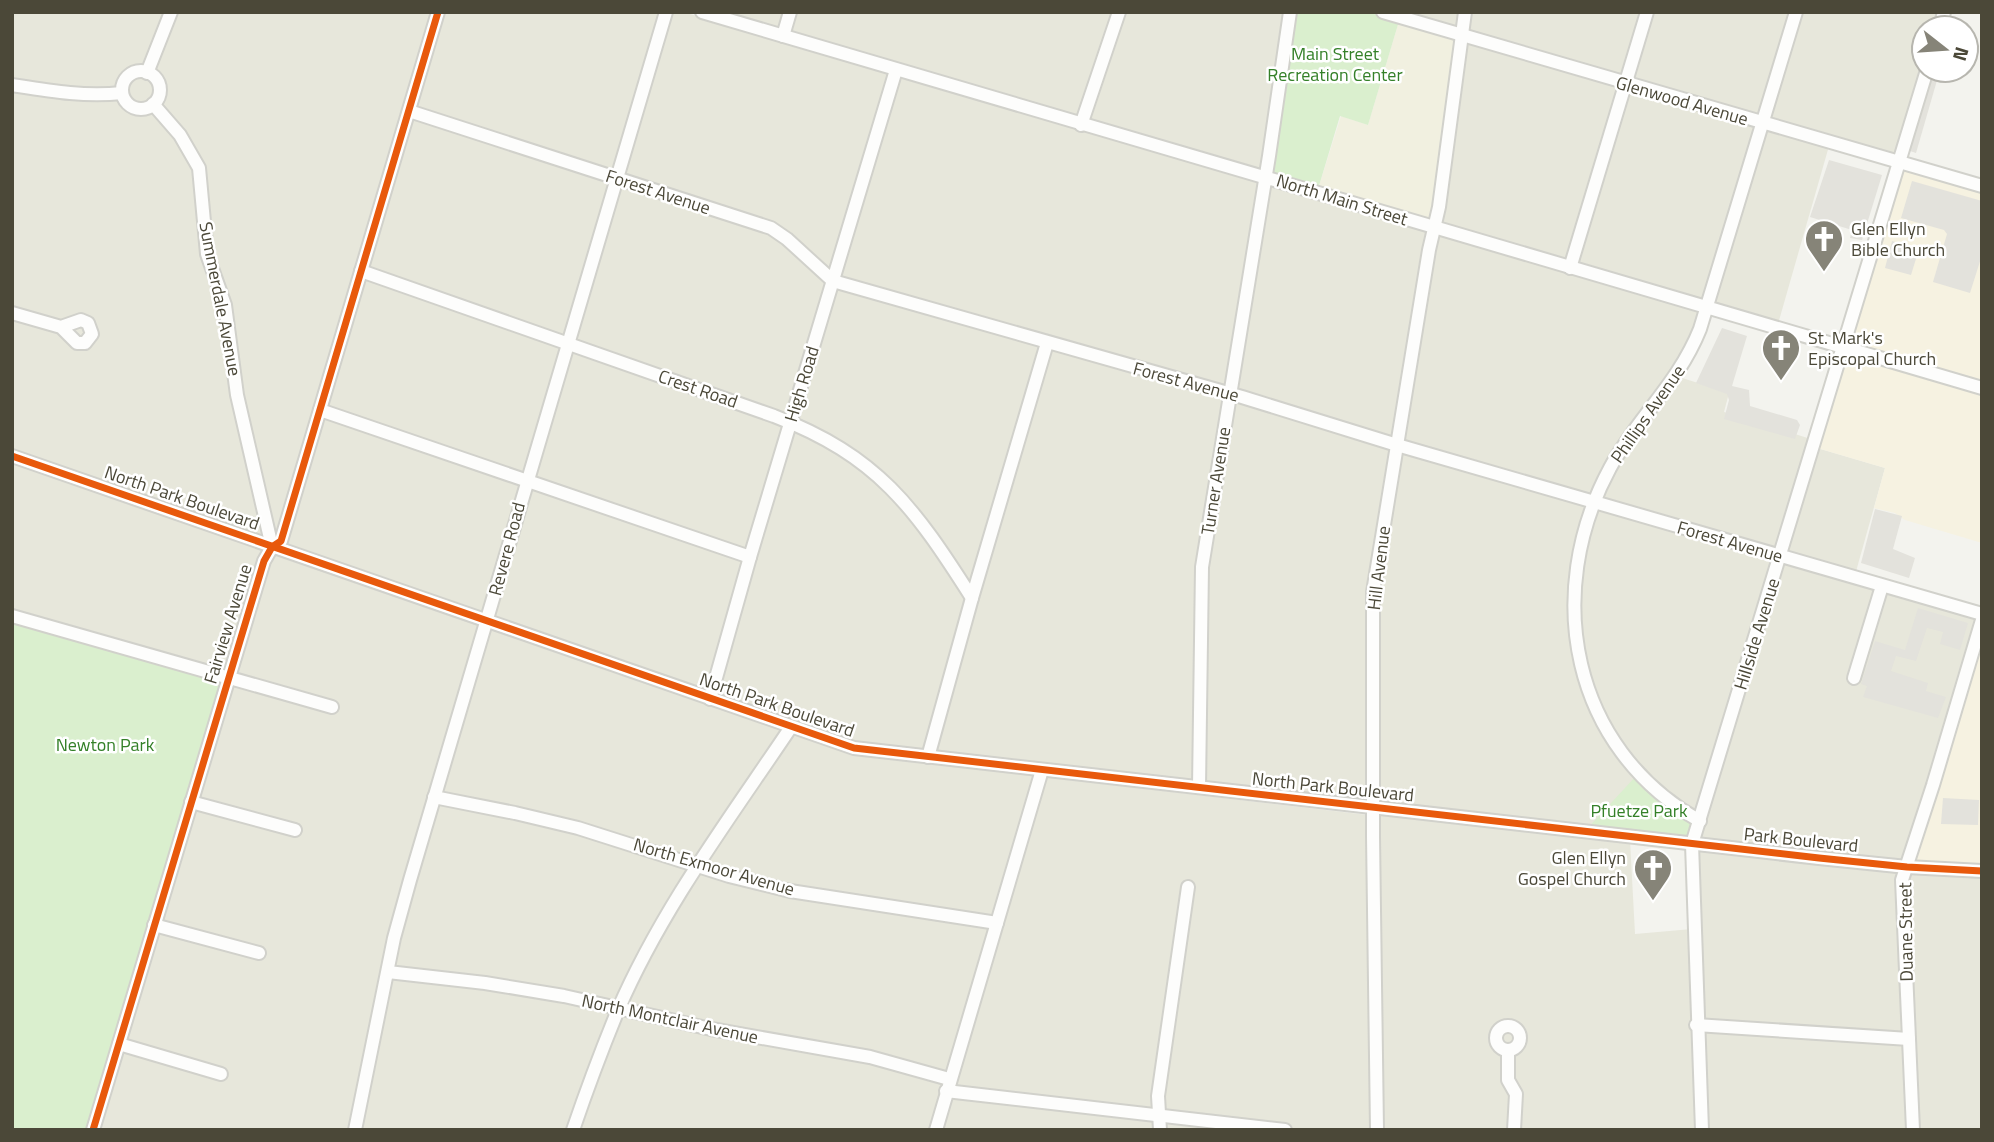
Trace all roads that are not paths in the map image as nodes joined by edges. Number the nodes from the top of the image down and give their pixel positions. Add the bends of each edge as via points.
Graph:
1 (171, 12) edge
2 (438, 12) edge
3 (666, 12) edge
4 (702, 12) edge
5 (790, 12) edge
6 (1119, 12) edge
7 (1290, 12) edge
8 (1382, 12) edge
9 (1465, 12) edge
10 (1647, 12) edge
11 (1796, 12) edge
12 (783, 36) junction
13 (1462, 36) junction
14 (896, 71) junction
15 (147, 73) junction
16 (1625, 84) junction
17 (1923, 84) edge
18 (12, 85) edge
19 (122, 93) junction
20 (153, 104) junction
21 (409, 111) junction
22 (1762, 124) junction
23 (1081, 125) junction
24 (1899, 162) junction
25 (1266, 177) junction
26 (616, 178) junction
27 (1982, 186) edge
28 (1434, 228) junction
29 (1570, 268) junction
30 (361, 271) junction
31 (833, 281) junction
32 (1706, 309) junction
33 (12, 313) edge
34 (61, 327) dead end
35 (567, 343) junction
36 (1047, 343) junction
37 (1844, 346) junction
38 (1982, 388) edge
39 (1231, 394) junction
40 (320, 410) junction
41 (790, 422) junction
42 (1397, 445) junction
43 (12, 456) edge
44 (526, 481) junction
45 (1593, 502) junction
46 (272, 547) junction
47 (1780, 556) junction
48 (750, 557) junction
49 (1882, 586) junction
50 (972, 598) junction
51 (1982, 614) edge
52 (12, 616) edge
53 (1982, 620) edge
54 (487, 622) junction
55 (1854, 678) dead end
56 (228, 679) junction
57 (710, 699) junction
58 (332, 707) dead end
59 (790, 727) junction
60 (928, 757) junction
61 (1042, 770) junction
62 (1199, 787) junction
63 (434, 797) junction
64 (191, 802) junction
65 (1374, 808) junction
66 (1700, 821) junction
67 (295, 830) dead end
68 (1692, 844) junction
69 (698, 865) junction
70 (1907, 867) junction
71 (1982, 871) edge
72 (1188, 887) dead end
73 (997, 923) junction
74 (155, 925) junction
75 (259, 953) dead end
76 (388, 972) junction
77 (619, 1008) junction
78 (1696, 1025) junction
79 (1909, 1039) junction
80 (119, 1044) junction
81 (1508, 1051) dead end
82 (221, 1074) dead end
83 (948, 1085) junction
84 (1159, 1115) junction
85 (93, 1130) edge
86 (355, 1130) edge
87 (573, 1130) edge
88 (936, 1130) edge
89 (1160, 1130) edge
90 (1285, 1130) edge
91 (1377, 1130) edge
92 (1514, 1130) edge
93 (1702, 1130) edge
94 (1913, 1130) edge

1 - 15 street
2 - 21 street, Fairview Avenue
3 - 26 street, Revere Road
4 - 12 street, North Main Street
5 - 12 street
6 - 23 street
7 - 25 street, Turner Avenue
8 - 13 street, Glenwood Avenue
9 - 13 street, Hill Avenue
10 - 16 street
11 - 22 street, Phillips Avenue
12 - 14 street, North Main Street
13 - 16 street, Glenwood Avenue
13 - 28 street, Hill Avenue
14 - 23 street, North Main Street
14 - 31 street, High Road
15 - 19 street via 131,74
15 - 20 street via 159,88
16 - 22 street, Glenwood Avenue
16 - 29 street
17 - 24 street, Hillside Avenue
18 - 19 street via 84,96
19 - 20 street via 136,109
20 - 46 street, Summerdale Avenue via 180,135 199,168 207,254 225,305 237,395
21 - 26 street, Forest Avenue
21 - 30 street, Fairview Avenue
22 - 24 street, Glenwood Avenue
22 - 32 street, Phillips Avenue
23 - 25 street, North Main Street
24 - 27 street, Glenwood Avenue
24 - 37 street, Hillside Avenue
25 - 28 street, North Main Street
25 - 39 street, Turner Avenue
26 - 31 street, Forest Avenue via 771,228
26 - 35 street, Revere Road
28 - 29 street, North Main Street
28 - 42 street, Hill Avenue
29 - 32 street, North Main Street
30 - 35 street, Crest Road
30 - 40 street, Fairview Avenue
31 - 36 street, Forest Avenue
31 - 41 street, High Road
32 - 37 street, North Main Street
32 - 45 street, Phillips Avenue via 1687,358 1621,448
33 - 34 street
35 - 41 street, Crest Road
35 - 44 street, Revere Road
36 - 39 street, Forest Avenue
36 - 50 street
37 - 38 street, North Main Street
37 - 47 street, Hillside Avenue
39 - 42 street, Forest Avenue
39 - 62 street, Turner Avenue via 1202,567
40 - 44 street
40 - 46 street, Fairview Avenue via 281,541
41 - 48 street, High Road
41 - 50 street, Crest Road via 845,450 885,481 921,521
42 - 45 street, Forest Avenue
42 - 65 street, Hill Avenue via 1373,592
43 - 46 street, North Park Boulevard
44 - 48 street
44 - 54 street, Revere Road
45 - 47 street, Forest Avenue
45 - 66 street, Phillips Avenue via 1574,589 1575,635 1586,684 1599,719 1627,760 1675,807
46 - 54 street, North Park Boulevard
46 - 56 street, Fairview Avenue
47 - 49 street, Forest Avenue
47 - 66 street, Hillside Avenue
48 - 57 street, High Road
49 - 51 street, Forest Avenue
49 - 55 street
50 - 60 street
52 - 56 street
53 - 70 street, Duane Street
54 - 57 street, North Park Boulevard
54 - 63 street, Revere Road
56 - 58 street
56 - 64 street, Fairview Avenue
57 - 59 street, North Park Boulevard
59 - 60 street, North Park Boulevard via 854,748
59 - 69 street
60 - 61 street, North Park Boulevard
61 - 62 street, North Park Boulevard
61 - 73 street
62 - 65 street, North Park Boulevard
63 - 69 street, North Exmoor Avenue via 579,828
63 - 76 street, Revere Road
64 - 67 street
64 - 74 street, Fairview Avenue
65 - 68 street, North Park Boulevard
65 - 91 street, Hill Avenue
66 - 68 street, Hillside Avenue
68 - 70 street, Park Boulevard
68 - 78 street, Hillside Avenue
69 - 73 street, North Exmoor Avenue via 790,891
69 - 77 street
70 - 71 street
70 - 79 street, Duane Street via 1902,880
72 - 84 street
73 - 83 street
74 - 75 street
74 - 80 street, Fairview Avenue
76 - 77 street, North Montclair Avenue via 509,987
76 - 86 street, Revere Road
77 - 83 street, North Montclair Avenue via 870,1057
77 - 87 street
78 - 79 street
78 - 93 street, Hillside Avenue
79 - 94 street, Duane Street
80 - 82 street
80 - 85 street, Fairview Avenue
81 - 92 street via 1508,1080 1516,1094
83 - 84 street, North Montclair Avenue
83 - 88 street
84 - 89 street
84 - 90 street, North Montclair Avenue

